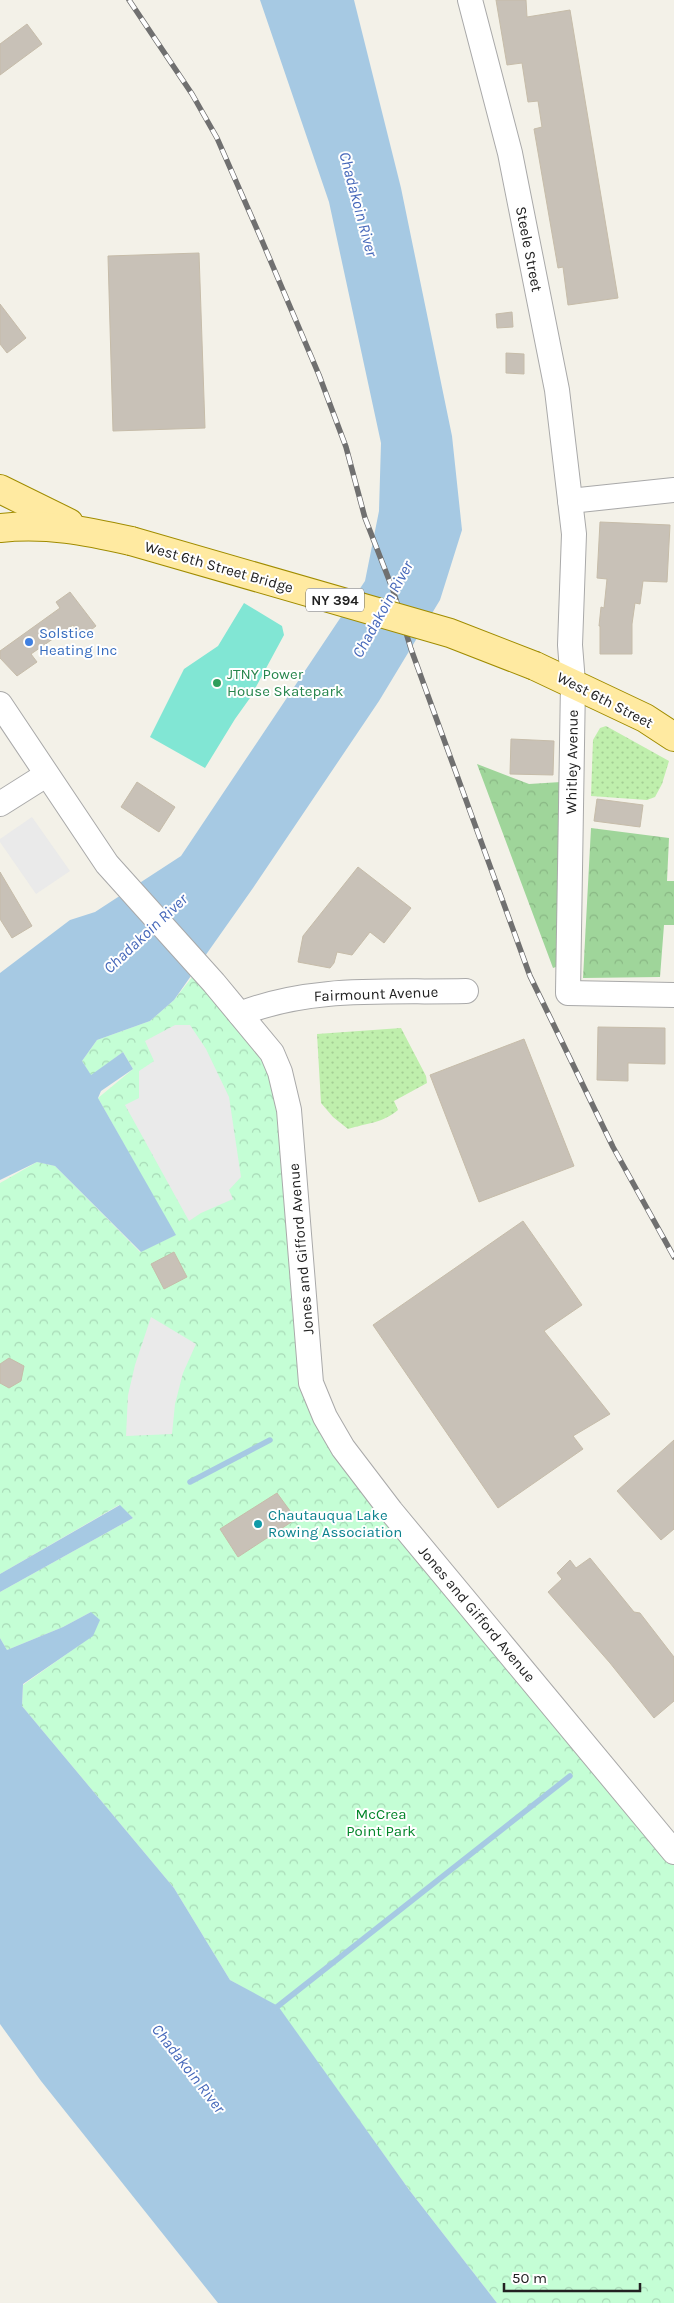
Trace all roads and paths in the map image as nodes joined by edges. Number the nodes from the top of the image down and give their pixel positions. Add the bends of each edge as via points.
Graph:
1 (470, 0) edge
2 (0, 489) edge
3 (674, 490) edge
4 (570, 501) junction
5 (0, 528) edge
6 (81, 529) junction
7 (535, 666) joint
8 (574, 683) junction
9 (0, 704) edge
10 (674, 737) edge
11 (46, 775) junction
12 (0, 804) edge
13 (466, 991) dead end
14 (674, 995) edge
15 (240, 1014) junction
16 (674, 1852) edge

1 - 4 street, Steele Street via 510,153 557,390
2 - 6 main road, NY 394
3 - 4 street
4 - 8 street, Whitley Avenue via 574,534 570,644
5 - 6 main road, NY 394
6 - 7 main road, West 6th Street Bridge / NY 394, bridge via 450,633
7 - 8 main road, West 6th Street / NY 394
8 - 10 main road, West 6th Street / NY 394 via 645,718
8 - 14 street, Whitley Avenue via 568,993
9 - 11 street
11 - 12 street
11 - 15 street via 107,864
13 - 15 street, Fairmount Avenue via 351,992 306,996 265,1004
15 - 16 street, Jones and Gifford Avenue via 272,1054 289,1110 311,1382 325,1417 343,1448 390,1511

